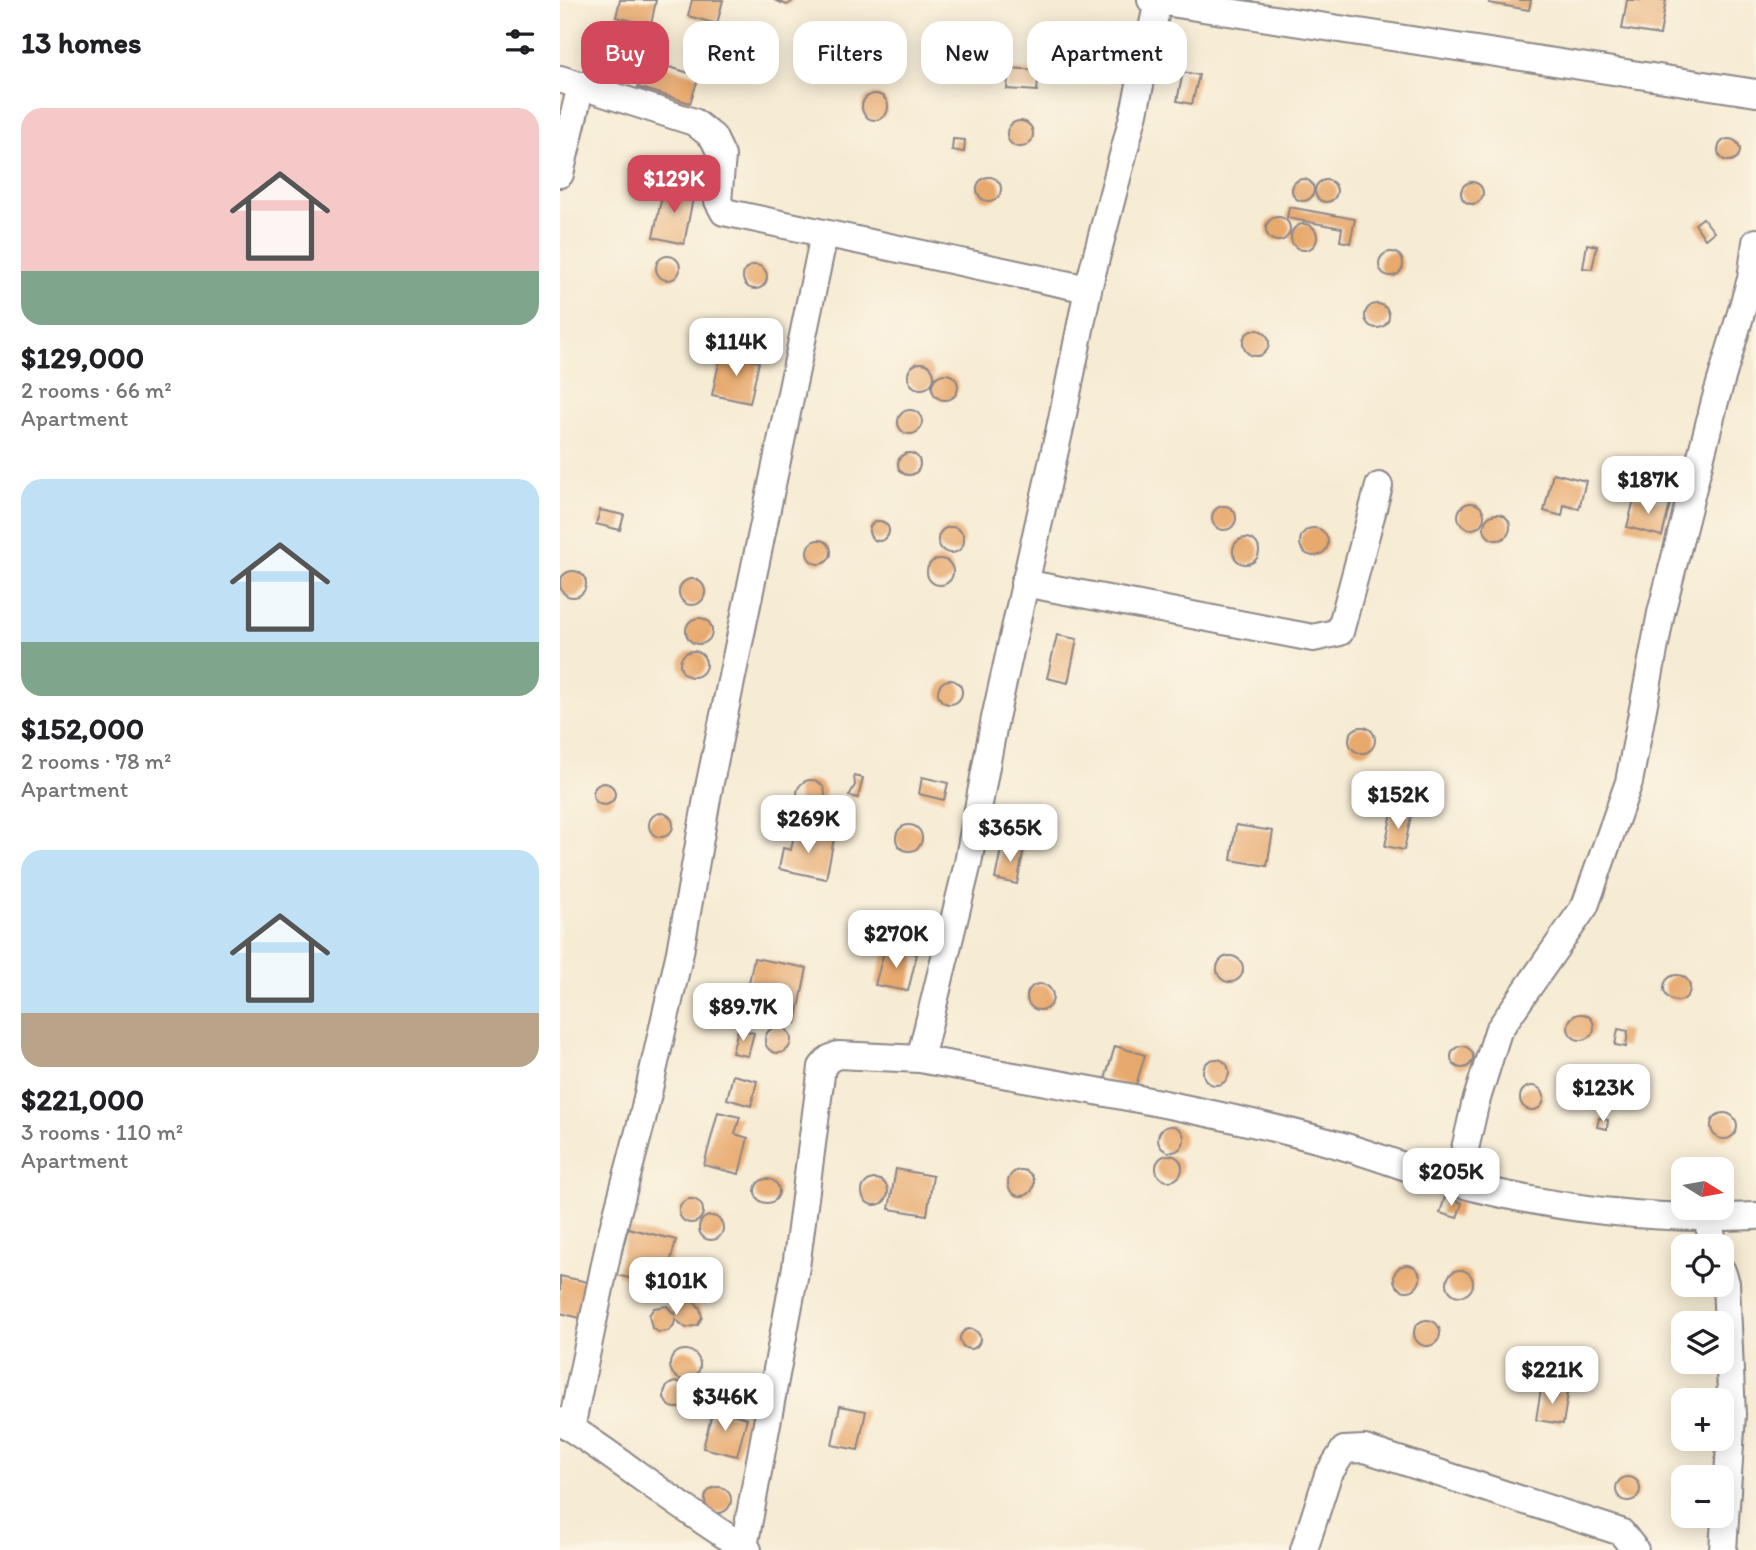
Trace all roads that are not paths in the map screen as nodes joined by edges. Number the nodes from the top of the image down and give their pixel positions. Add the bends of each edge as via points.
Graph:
1 (1150, 0) edge
2 (1158, 1) edge
3 (570, 82) edge
4 (1756, 93) edge
5 (560, 174) edge
6 (824, 235) junction
7 (1756, 243) edge
8 (1088, 289) junction
9 (1379, 486) dead end
10 (1024, 583) junction
11 (920, 1059) junction
12 (1457, 1184) junction
13 (1671, 1215) edge
14 (1756, 1216) edge
15 (1734, 1217) edge
16 (1727, 1297) edge
17 (566, 1424) edge
18 (746, 1549) edge
19 (1304, 1550) edge
20 (1635, 1550) edge
21 (1723, 1550) edge

1 - 2 street
2 - 4 street
2 - 8 street
3 - 5 street
3 - 6 street via 694,122 713,137 722,156 718,201 723,212
6 - 8 street
6 - 17 street via 709,787 680,952
7 - 12 street via 1751,279 1661,613 1629,782 1585,906 1499,1031 1475,1105
8 - 10 street
9 - 10 street via 1340,632 1312,638
10 - 11 street via 968,863
11 - 12 street via 1184,1108 1336,1144
11 - 18 street via 838,1055 822,1067 796,1267
12 - 13 street via 1582,1209
14 - 15 street
16 - 21 street via 1732,1415
17 - 18 street
19 - 20 street via 1328,1475 1344,1450 1365,1449 1621,1532

